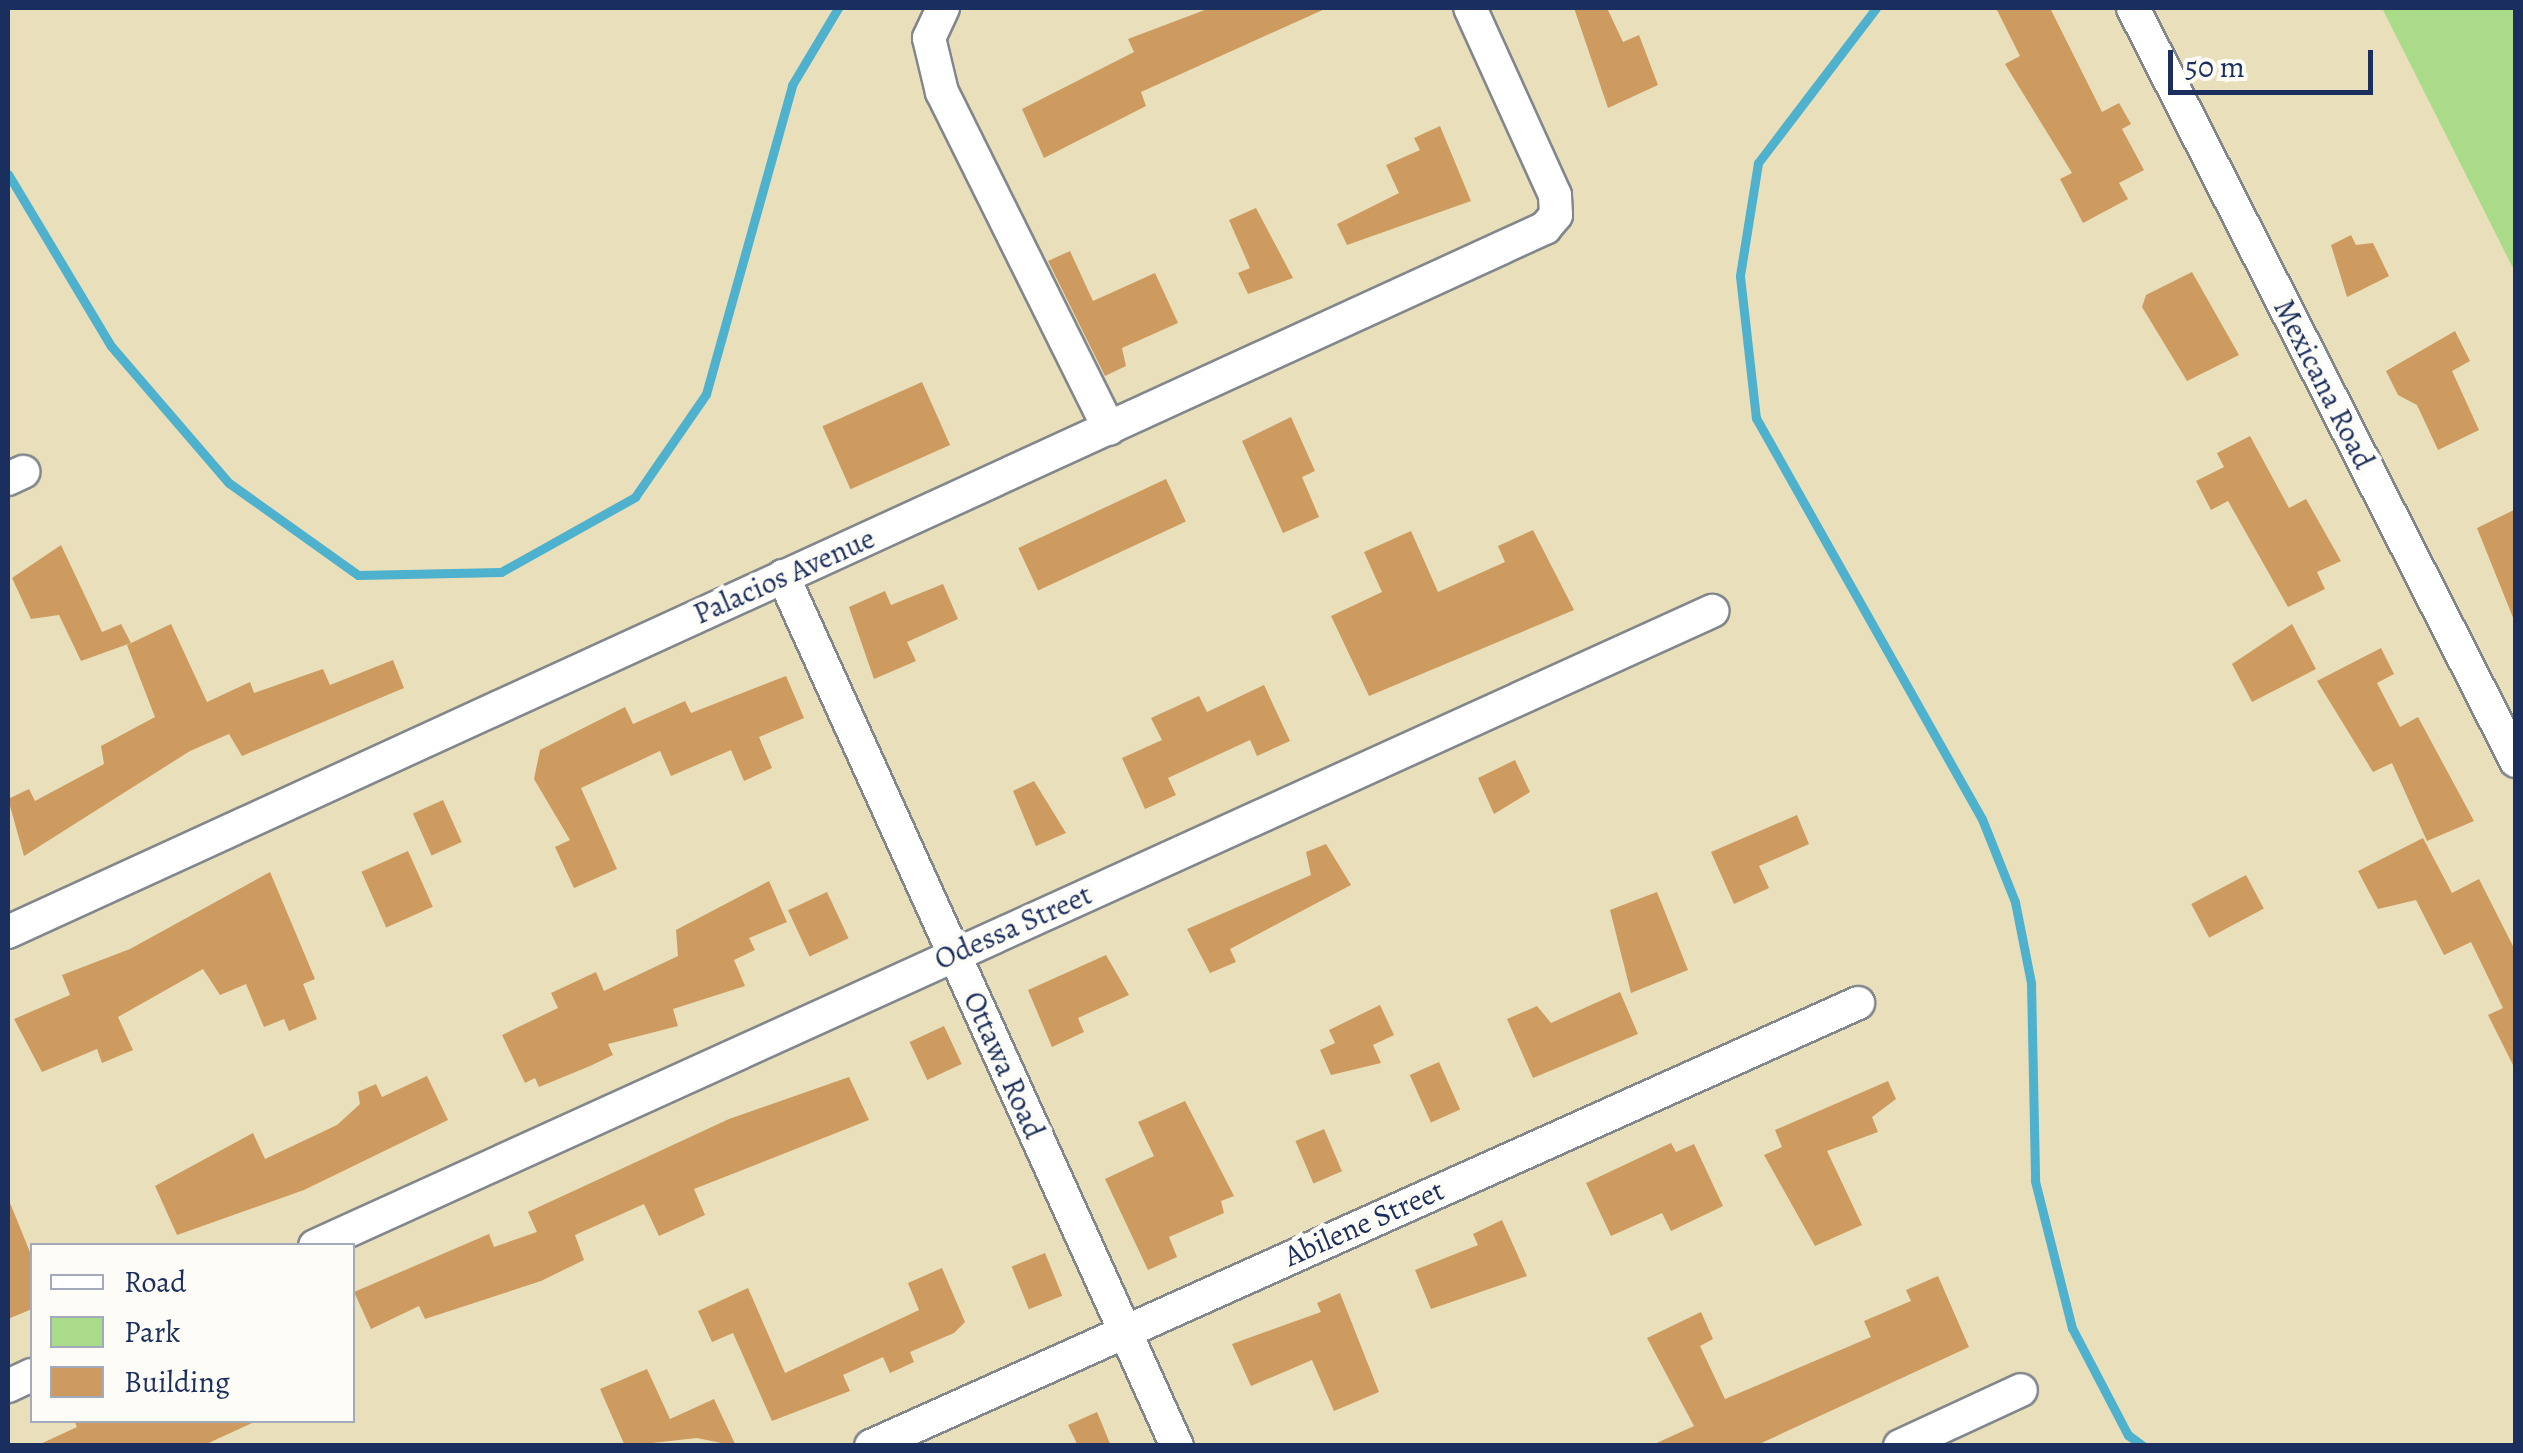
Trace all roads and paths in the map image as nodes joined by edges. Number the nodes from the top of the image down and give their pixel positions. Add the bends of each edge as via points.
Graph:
1 (943, 8) edge
2 (1470, 8) edge
3 (2133, 8) edge
4 (1109, 429) junction
5 (783, 576) junction
6 (1712, 612) dead end
7 (2516, 761) edge
8 (8, 932) edge
9 (954, 953) junction
10 (1858, 1003) dead end
11 (322, 1243) edge
12 (1124, 1330) junction
13 (2021, 1390) dead end
14 (871, 1446) edge
15 (1177, 1446) edge
16 (1900, 1446) edge

1 - 4 street via 929,38 942,92
2 - 4 street, Palacios Avenue via 1556,215 1545,228
3 - 7 street, Mexicana Road
4 - 5 street, Palacios Avenue
5 - 8 street, Palacios Avenue
5 - 9 street, Ottawa Road
6 - 9 street, Odessa Street
9 - 11 street, Odessa Street
9 - 12 street, Ottawa Road
10 - 12 street, Abilene Street
12 - 14 street, Abilene Street
12 - 15 street, Ottawa Road
13 - 16 street

